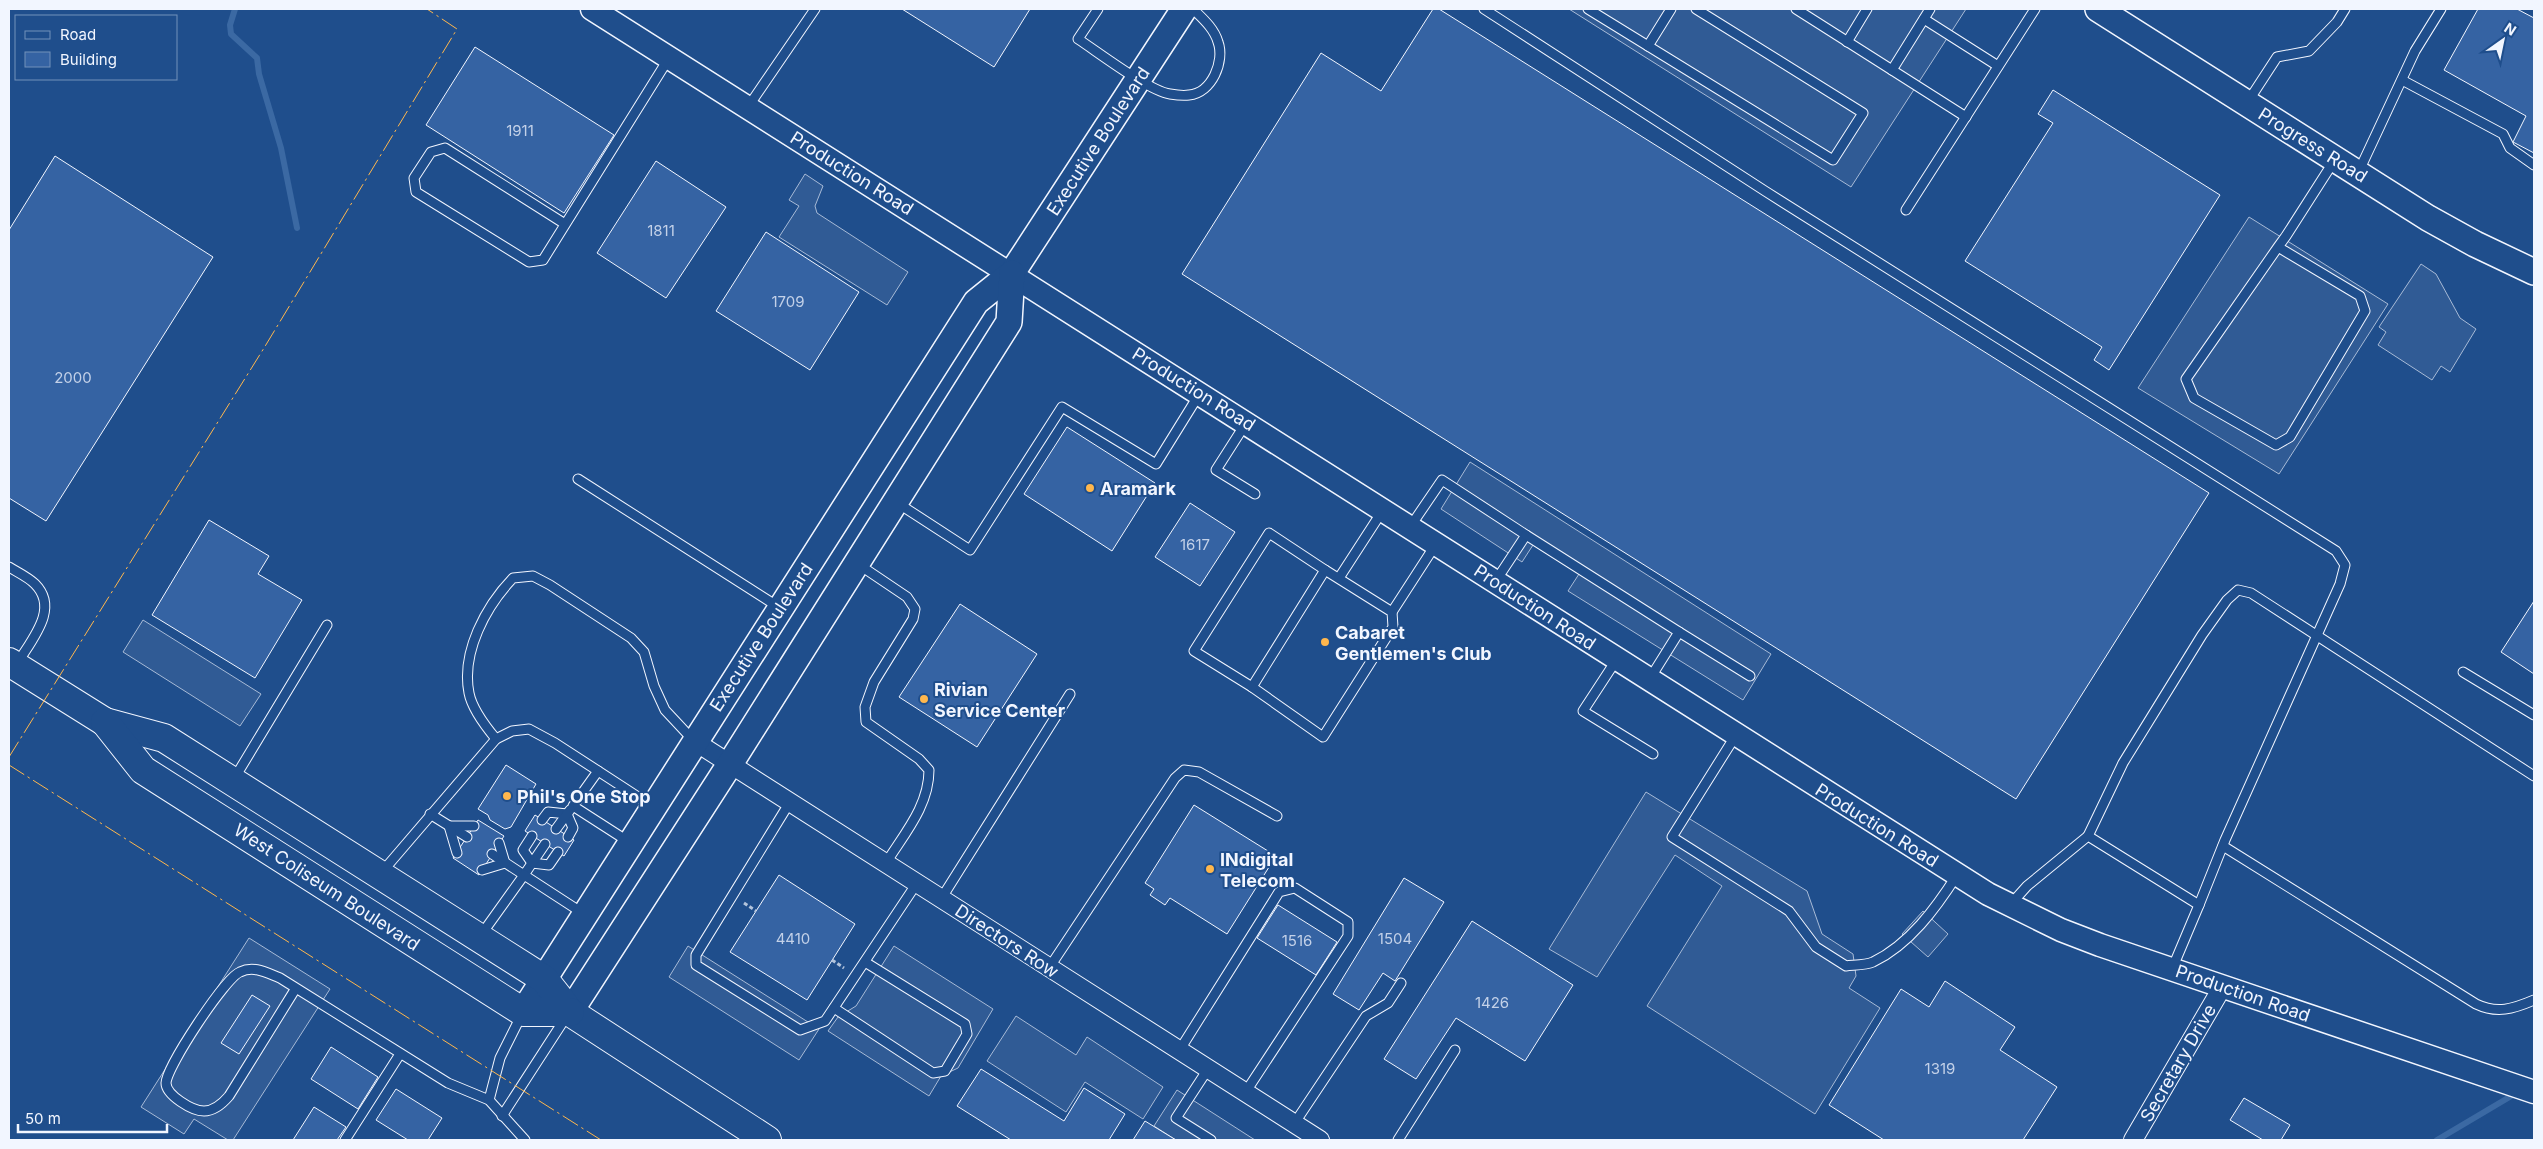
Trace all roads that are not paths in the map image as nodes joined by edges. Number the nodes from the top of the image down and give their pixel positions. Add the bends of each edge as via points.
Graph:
1 (592, 9) edge
2 (815, 9) edge
3 (1098, 9) edge
4 (1184, 9) edge
5 (1192, 9) edge
6 (1484, 9) edge
7 (1588, 9) edge
8 (1607, 9) edge
9 (1671, 9) edge
10 (1696, 9) edge
11 (1798, 9) edge
12 (1867, 9) edge
13 (1930, 9) edge
14 (2035, 9) edge
15 (2098, 9) edge
16 (2345, 9) edge
17 (2440, 9) edge
18 (1602, 17) junction
19 (1924, 19) junction
20 (1847, 42) junction
21 (1648, 46) junction
22 (670, 58) junction
23 (1998, 66) junction
24 (1892, 70) junction
25 (1138, 79) junction
26 (2402, 80) junction
27 (2247, 103) junction
28 (748, 108) junction
29 (1966, 117) junction
30 (2335, 159) junction
31 (2534, 165) edge
32 (2358, 173) junction
33 (1906, 210) dead end
34 (565, 224) junction
35 (2278, 247) junction
36 (2534, 272) edge
37 (1012, 274) junction
38 (1200, 393) junction
39 (1246, 423) junction
40 (578, 479) dead end
41 (1255, 494) dead end
42 (896, 502) junction
43 (1383, 510) junction
44 (1410, 527) junction
45 (1526, 534) junction
46 (1436, 544) junction
47 (856, 564) junction
48 (9, 567) edge
49 (1325, 570) junction
50 (1339, 578) junction
51 (1495, 582) junction
52 (780, 608) junction
53 (1392, 612) junction
54 (327, 626) dead end
55 (1679, 632) junction
56 (2318, 635) junction
57 (1617, 659) junction
58 (12, 664) edge
59 (2463, 672) dead end
60 (1750, 676) dead end
61 (1649, 680) junction
62 (1252, 686) junction
63 (1070, 694) dead end
64 (2534, 715) edge
65 (105, 722) junction
66 (1736, 735) junction
67 (496, 739) junction
68 (694, 742) junction
69 (1653, 754) dead end
70 (730, 764) junction
71 (598, 771) junction
72 (2534, 776) edge
73 (232, 782) junction
74 (790, 802) junction
75 (573, 806) junction
76 (653, 806) junction
77 (430, 814) junction
78 (567, 814) junction
79 (1277, 816) dead end
80 (542, 820) dead end
81 (449, 826) junction
82 (474, 826) dead end
83 (556, 829) dead end
84 (532, 836) dead end
85 (2088, 836) junction
86 (467, 837) dead end
87 (568, 837) dead end
88 (630, 842) junction
89 (499, 844) dead end
90 (545, 844) dead end
91 (2223, 846) junction
92 (558, 852) dead end
93 (457, 853) dead end
94 (492, 854) dead end
95 (505, 863) junction
96 (532, 863) junction
97 (886, 863) junction
98 (482, 870) dead end
99 (524, 875) junction
100 (1957, 875) junction
101 (379, 876) junction
102 (917, 883) junction
103 (941, 899) junction
104 (2010, 904) junction
105 (2199, 904) junction
106 (585, 915) junction
107 (480, 937) junction
108 (865, 962) junction
109 (1049, 968) junction
110 (2172, 969) junction
111 (544, 979) junction
112 (1401, 983) dead end
113 (2223, 986) junction
114 (296, 988) junction
115 (2534, 1000) edge
116 (834, 1008) junction
117 (523, 1012) junction
118 (570, 1012) junction
119 (1455, 1050) dead end
120 (1179, 1051) junction
121 (400, 1054) junction
122 (1208, 1069) junction
123 (1245, 1092) junction
124 (2534, 1092) edge
125 (489, 1100) junction
126 (502, 1116) junction
127 (1294, 1124) junction
128 (345, 1140) edge
129 (525, 1140) edge
130 (767, 1140) edge
131 (1211, 1140) edge
132 (1320, 1140) edge
133 (1398, 1140) edge
134 (2133, 1140) edge

1 - 22 street, Production Road
2 - 28 lane
3 - 25 lane via 1078,39
4 - 25 main road, Executive Boulevard
5 - 25 lane via 1208,24 1218,42 1221,60 1215,76 1202,90 1190,95 1168,94
6 - 56 lane via 1773,196 2336,550 2345,565
7 - 18 lane
8 - 18 lane
9 - 21 lane
10 - 21 lane via 1863,113 1833,160
11 - 20 lane
12 - 20 lane
13 - 19 lane
14 - 23 lane
15 - 27 main road, Progress Road
16 - 27 lane via 2309,51 2276,57
17 - 26 lane
18 - 21 lane
19 - 23 lane
19 - 24 lane
20 - 24 lane
22 - 28 street, Production Road
22 - 34 lane
23 - 29 lane
24 - 29 lane
25 - 37 main road, Executive Boulevard
26 - 31 lane via 2502,134 2510,148
26 - 32 lane
27 - 30 main road, Progress Road
28 - 37 street, Production Road
29 - 33 lane
30 - 32 main road, Progress Road
30 - 35 lane
32 - 36 main road, Progress Road via 2428,218
34 - 34 lane via 543,260 529,262 416,192 414,178 430,152 444,148
35 - 35 lane via 2186,379 2194,398 2276,445 2290,437 2365,311 2360,296
37 - 38 street, Production Road
37 - 42 main road, Executive Boulevard via 1009,322
37 - 52 main road, Executive Boulevard via 976,302
38 - 39 street, Production Road
38 - 42 lane via 1156,464 1062,407 970,550
39 - 41 lane via 1216,470
39 - 43 street, Production Road
40 - 52 lane
42 - 47 main road, Executive Boulevard
43 - 44 street, Production Road
43 - 50 lane
44 - 45 lane via 1442,480
44 - 46 street, Production Road
45 - 51 lane
45 - 55 lane
46 - 51 street, Production Road
46 - 53 lane
47 - 70 main road, Executive Boulevard
47 - 97 lane via 907,597 915,609 913,619 874,682 865,707 866,722 919,759 929,770 924,802
48 - 58 lane via 35,583 45,597 42,621
49 - 50 lane
49 - 62 lane
49 - 62 lane via 1270,533 1194,651
50 - 53 lane
51 - 57 street, Production Road
52 - 68 main road, Executive Boulevard
53 - 62 lane via 1393,627 1323,737
54 - 73 lane
55 - 60 lane
55 - 61 lane
56 - 72 lane
56 - 85 lane via 2251,593 2238,590 2202,635 2123,763
56 - 91 lane
57 - 61 street, Production Road
57 - 69 lane via 1583,711
58 - 65 highway, West Coliseum Boulevard
59 - 64 lane
61 - 66 street, Production Road
63 - 103 lane
65 - 73 highway, West Coliseum Boulevard via 164,738
65 - 117 highway, West Coliseum Boulevard via 143,770
66 - 100 street, Production Road
66 - 100 lane via 1672,837 1790,911 1816,947 1846,966 1871,963 1894,950 1932,911
67 - 68 lane via 469,694 468,662 479,630 499,592 513,578 532,576 631,638 644,652 665,710
67 - 71 lane via 512,731 529,729
67 - 77 lane
68 - 70 street, Directors Row
68 - 76 main road, Executive Boulevard
70 - 74 street, Directors Row
70 - 118 main road, Executive Boulevard
71 - 75 lane
71 - 76 lane
73 - 101 highway, West Coliseum Boulevard
74 - 97 street, Directors Row
74 - 116 lane via 696,955 696,965 800,1030 825,1021
75 - 78 lane
75 - 88 lane
76 - 88 main road, Executive Boulevard
77 - 81 lane
77 - 101 lane
78 - 80 lane via 548,812
78 - 83 lane
78 - 87 lane via 573,828
79 - 109 lane via 1199,772 1184,770 1175,778
81 - 82 lane
81 - 86 lane
81 - 93 lane
84 - 96 lane via 523,850
85 - 104 lane
85 - 105 lane
88 - 106 main road, Executive Boulevard
89 - 95 lane
90 - 96 lane
91 - 105 lane
91 - 115 lane via 2476,1004 2500,1011
92 - 96 lane via 549,865
94 - 95 lane
95 - 98 lane
95 - 99 lane
96 - 99 lane
97 - 102 street, Directors Row
99 - 106 lane
99 - 107 lane
100 - 104 street, Production Road
101 - 107 highway, West Coliseum Boulevard
102 - 103 street, Directors Row
102 - 108 lane
103 - 109 street, Directors Row
104 - 110 street, Production Road via 2061,930
105 - 110 lane
106 - 111 main road, Executive Boulevard
107 - 111 highway, West Coliseum Boulevard
108 - 116 lane
108 - 116 lane via 965,1024 967,1034 944,1070 934,1073
109 - 120 street, Directors Row
110 - 113 street, Production Road
111 - 117 main road, Executive Boulevard
111 - 118 highway, West Coliseum Boulevard
112 - 127 lane via 1388,1003 1366,1016
113 - 124 street, Production Road
113 - 134 street, Secretary Drive
114 - 114 lane via 229,1096 219,1106 203,1111 170,1094 166,1084 171,1068 224,984 240,972 256,968
114 - 121 lane
117 - 118 highway
117 - 125 lane via 500,1058
118 - 126 lane
118 - 130 highway, West Coliseum Boulevard
119 - 133 lane
120 - 122 street, Directors Row
120 - 123 lane via 1279,892 1294,888 1348,922 1348,936
121 - 125 lane via 448,1083
121 - 128 lane
122 - 123 street, Directors Row
122 - 131 lane via 1176,1118
123 - 127 street, Directors Row
125 - 126 lane
126 - 129 lane
127 - 132 street, Directors Row

